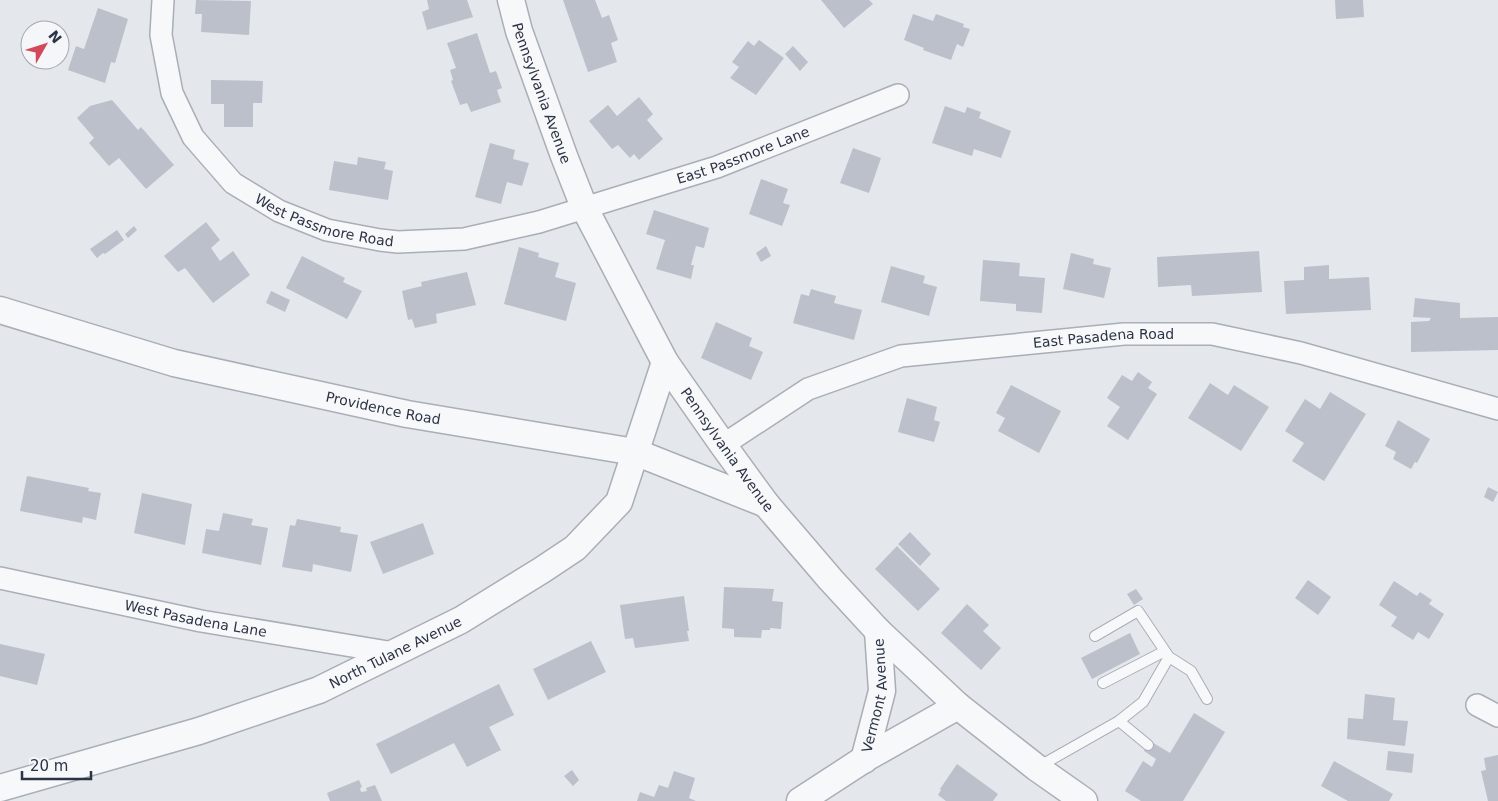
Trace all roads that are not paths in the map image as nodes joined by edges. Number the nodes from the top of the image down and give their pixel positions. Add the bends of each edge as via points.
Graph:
1 (163, 0) edge
2 (511, 0) edge
3 (898, 95) dead end
4 (584, 207) junction
5 (0, 310) edge
6 (666, 362) junction
7 (1498, 409) edge
8 (723, 445) junction
9 (635, 452) junction
10 (766, 504) junction
11 (0, 578) edge
12 (878, 631) junction
13 (1095, 636) dead end
14 (394, 653) junction
15 (1167, 654) junction
16 (1103, 682) dead end
17 (1207, 699) dead end
18 (1478, 705) dead end
19 (958, 706) junction
20 (1498, 716) edge
21 (1119, 721) junction
22 (1148, 745) dead end
23 (864, 760) junction
24 (1037, 768) junction
25 (0, 788) edge
26 (800, 801) edge
27 (1084, 801) edge

1 - 4 street, West Passmore Road via 161,35 172,93 193,137 233,183 279,212 327,230 398,242 464,239 539,222
2 - 4 street, Pennsylvania Avenue
3 - 4 street, East Passmore Lane via 718,167
4 - 6 street, Pennsylvania Avenue
5 - 9 street, Providence Road via 174,363 407,414
6 - 8 street, Pennsylvania Avenue
6 - 9 street, North Tulane Avenue
7 - 8 street, East Pasadena Road via 1301,353 1212,334 1124,334 901,356 808,389
8 - 10 street, Pennsylvania Avenue
9 - 10 street, Providence Road
9 - 14 street, North Tulane Avenue via 619,502 575,548 461,620
10 - 12 street, Pennsylvania Avenue
11 - 14 street, West Pasadena Lane via 201,621
12 - 19 street, Pennsylvania Avenue
12 - 23 street, Vermont Avenue via 882,691
13 - 15 lane via 1138,611
14 - 25 street, North Tulane Avenue via 319,690 198,731
15 - 16 lane
15 - 17 lane via 1191,671
15 - 21 lane via 1143,702
18 - 20 street
19 - 23 street, Vermont Avenue
19 - 24 street, Pennsylvania Avenue
21 - 22 lane
21 - 24 lane
23 - 26 street, Vermont Avenue
24 - 27 street, Pennsylvania Avenue

